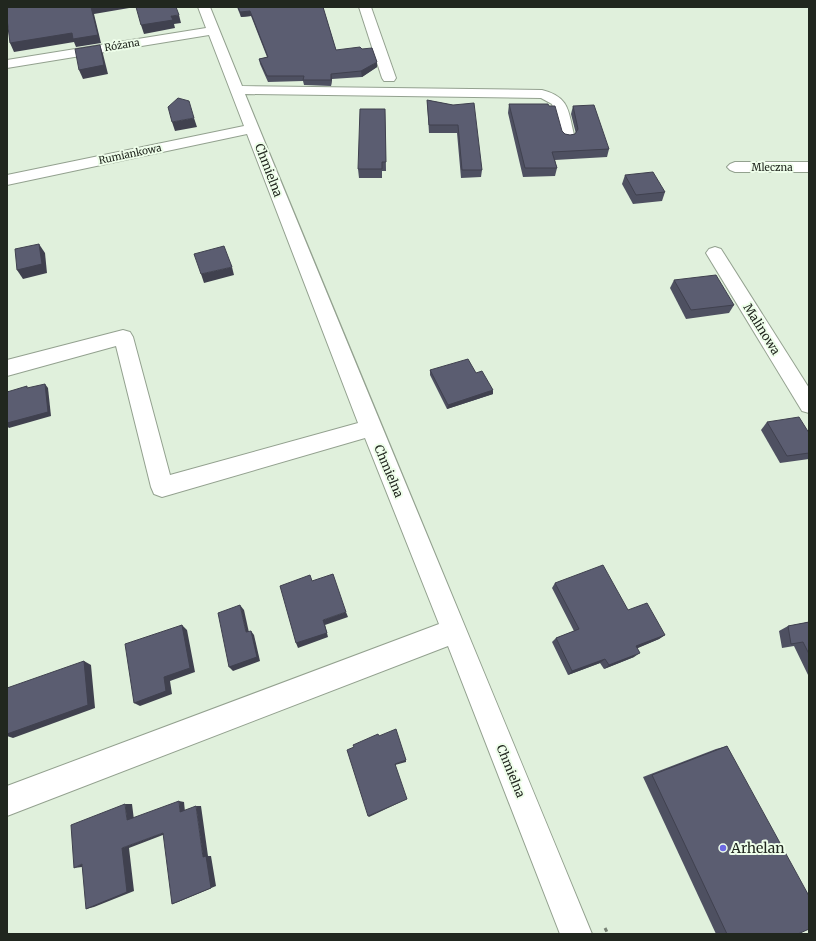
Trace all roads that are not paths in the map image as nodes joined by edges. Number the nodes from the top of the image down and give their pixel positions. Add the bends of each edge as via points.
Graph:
1 (204, 7) edge
2 (365, 7) edge
3 (214, 30) junction
4 (7, 64) edge
5 (389, 78) dead end
6 (237, 90) junction
7 (253, 128) junction
8 (568, 138) edge
9 (735, 167) dead end
10 (809, 167) edge
11 (7, 180) edge
12 (715, 253) dead end
13 (7, 368) edge
14 (809, 405) edge
15 (371, 428) junction
16 (455, 631) junction
17 (7, 801) edge
18 (576, 934) edge

1 - 3 street, Chmielna
2 - 5 street
3 - 4 street, Różana
3 - 6 street, Chmielna
6 - 7 street, Chmielna
6 - 8 street via 542,94 558,102
7 - 11 street, Rumiankowa
7 - 15 street, Chmielna
9 - 10 street, Mleczna
12 - 14 street, Malinowa
13 - 15 street via 123,337 162,487
15 - 16 street, Chmielna
16 - 17 street
16 - 18 street, Chmielna

